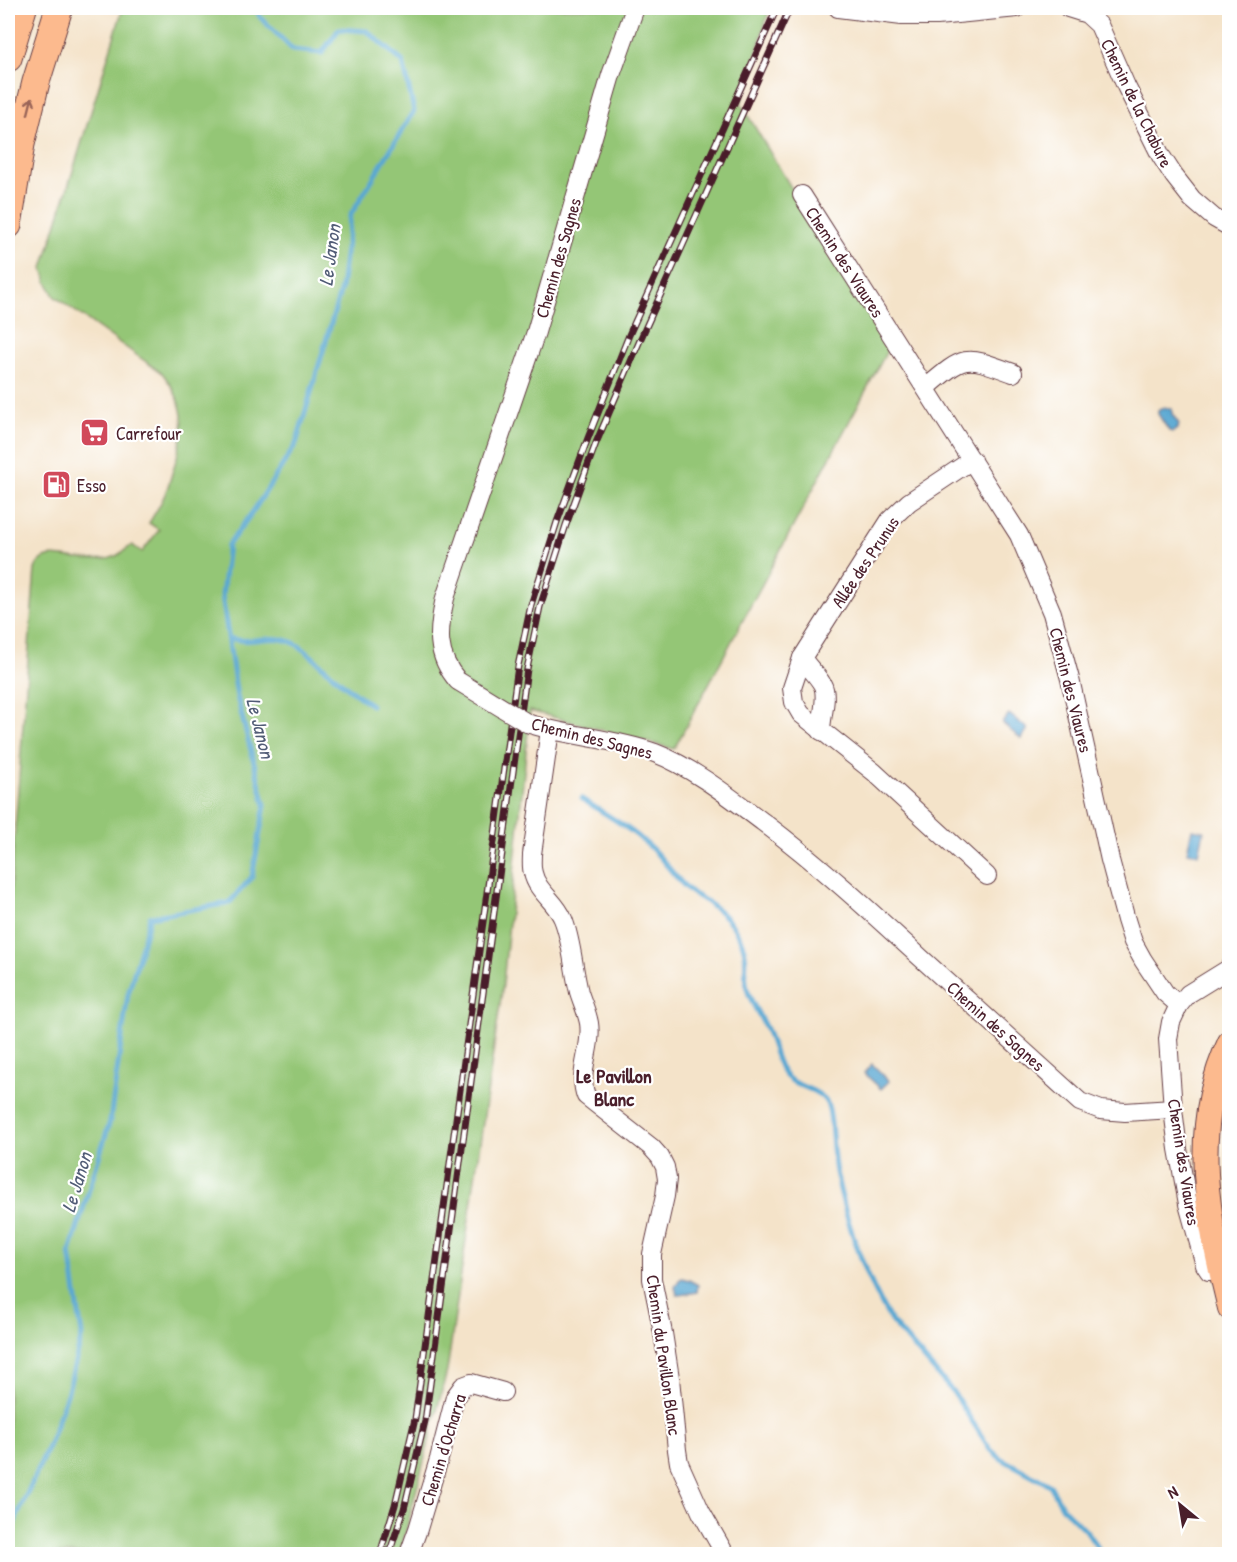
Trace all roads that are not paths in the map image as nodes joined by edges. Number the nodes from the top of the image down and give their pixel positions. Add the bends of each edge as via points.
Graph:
1 (23, 8) edge
2 (59, 8) edge
3 (635, 8) edge
4 (838, 8) edge
5 (1017, 8) edge
6 (1068, 8) edge
7 (8, 58) edge
8 (802, 195) dead end
9 (8, 225) edge
10 (1230, 227) edge
11 (1013, 373) dead end
12 (926, 388) junction
13 (972, 460) junction
14 (802, 658) junction
15 (550, 730) junction
16 (821, 731) junction
17 (987, 876) dead end
18 (1230, 968) edge
19 (1179, 1005) junction
20 (1230, 1042) edge
21 (1173, 1109) junction
22 (1220, 1268) junction
23 (1230, 1308) edge
24 (503, 1392) dead end
25 (409, 1554) edge
26 (725, 1554) edge

1 - 7 highway
9 -> 2 highway via 21,144
3 - 15 street, Chemin des Sagnes, bridge via 611,75 536,332 440,620 441,649 458,681 527,723
4 - 5 street via 937,16
6 - 10 street, Chemin de la Chabure via 1088,14 1099,25 1161,156 1192,199
8 - 12 street, Chemin des Viaures
11 - 12 street via 983,362 964,361
12 - 13 street, Chemin des Viaures
13 - 14 street, Allée des Prunus via 897,512
13 - 19 street, Chemin des Viaures via 1017,531 1052,612 1133,942 1165,993
14 - 16 street via 826,692
14 - 16 street, Allée des Prunus via 792,688 794,702 801,714
15 - 21 street, Chemin des Sagnes via 656,753 713,785 834,879 1080,1102 1101,1110 1125,1112
15 - 26 street, Chemin du Pavillon Blanc via 532,871 566,927 589,1023 583,1080 586,1096 651,1147 665,1167 667,1179 652,1254 652,1279 670,1378 679,1463
16 - 17 street, Allée des Prunus via 874,772
18 - 19 street, Chemin des Viaures via 1188,994
19 - 21 street, Chemin des Viaures via 1168,1039
20 - 22 main road via 1215,1080 1205,1152 1206,1193
21 - 22 street, Chemin des Viaures via 1200,1252 1209,1271
22 - 23 main road
24 - 25 street, Chemin d'Ocharra via 471,1383 463,1386 455,1397

